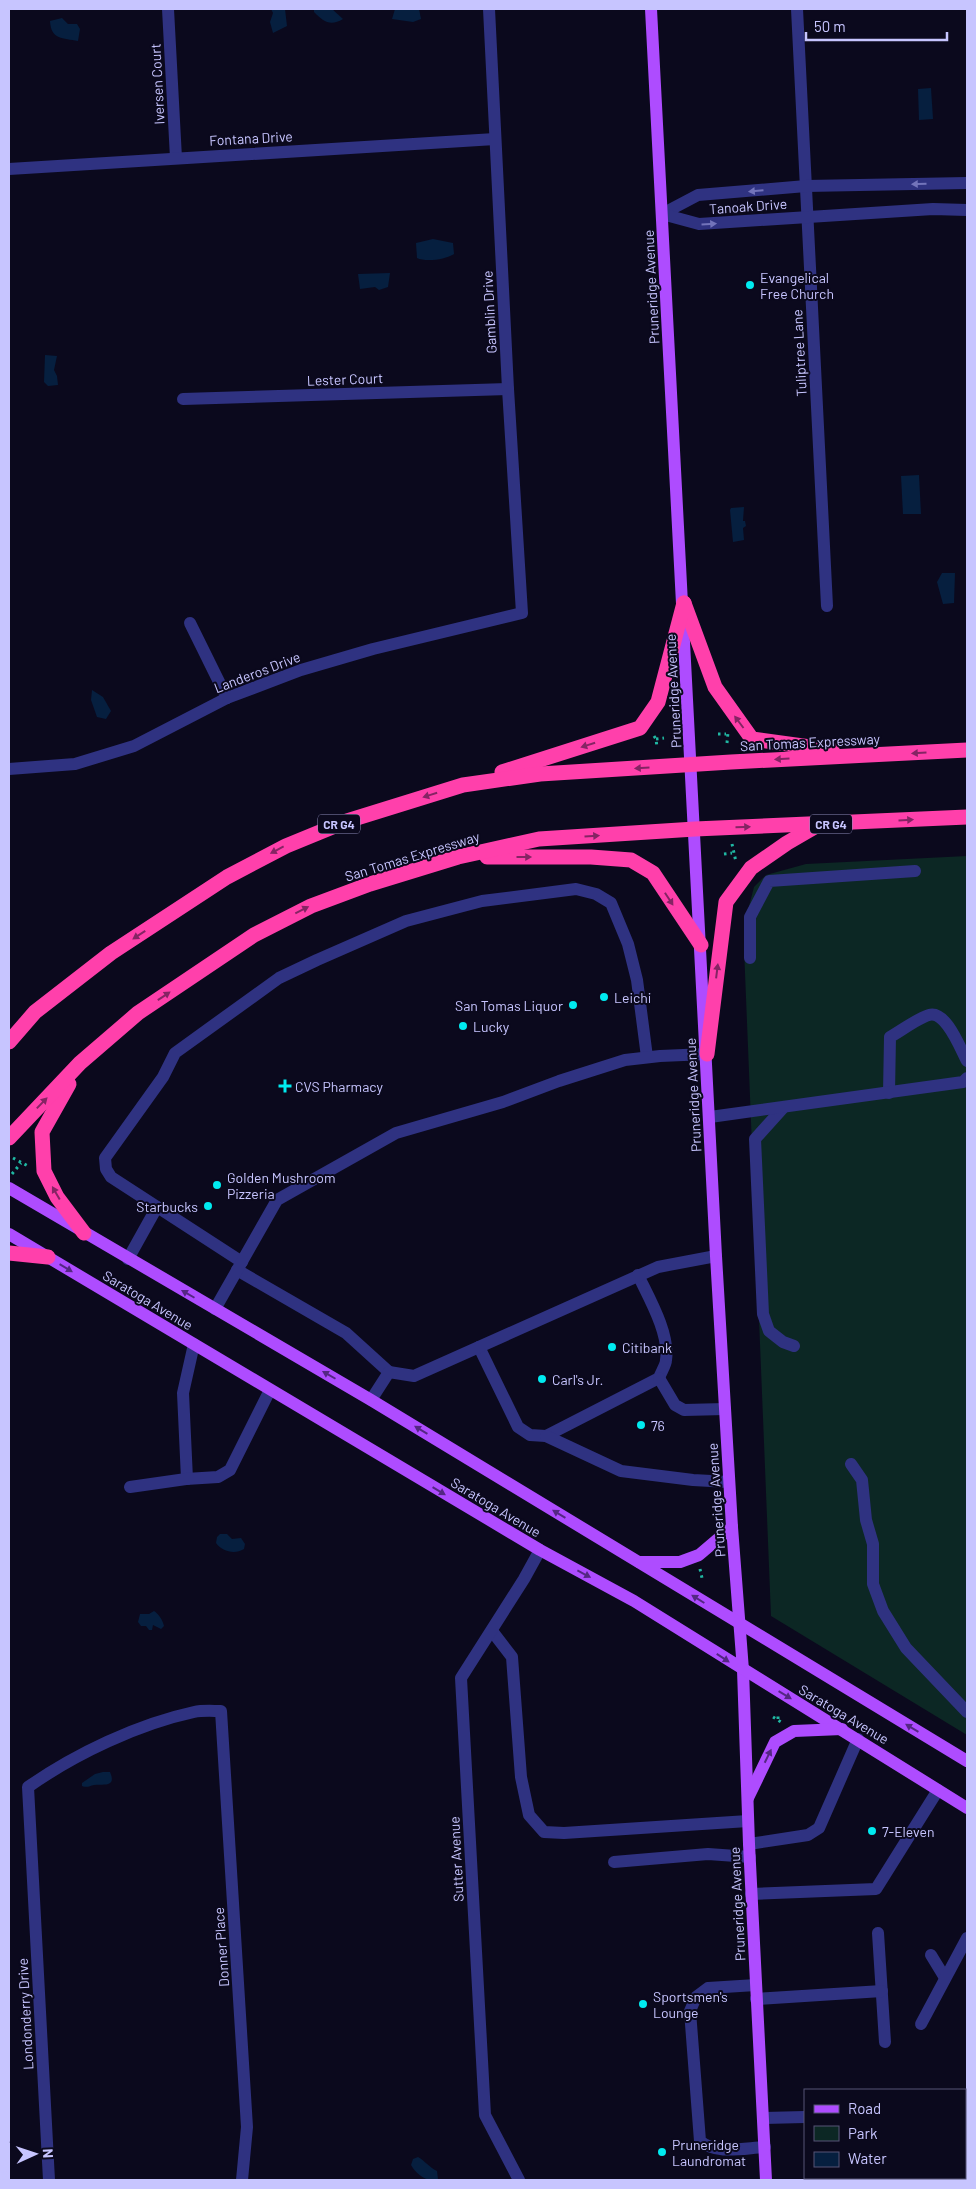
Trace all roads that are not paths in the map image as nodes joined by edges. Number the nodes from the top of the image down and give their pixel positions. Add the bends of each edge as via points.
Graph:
1 (168, 9) edge
2 (489, 9) edge
3 (651, 9) edge
4 (796, 9) edge
5 (495, 139) junction
6 (176, 158) junction
7 (9, 169) edge
8 (967, 182) edge
9 (806, 186) junction
10 (967, 210) edge
11 (662, 214) junction
12 (807, 216) junction
13 (508, 389) junction
14 (183, 399) dead end
15 (684, 603) junction
16 (828, 606) dead end
17 (522, 613) joint
18 (190, 623) dead end
19 (227, 698) junction
20 (967, 750) edge
21 (866, 755) junction
22 (691, 765) junction
23 (9, 769) edge
24 (463, 785) junction
25 (967, 817) edge
26 (820, 824) junction
27 (695, 828) junction
28 (458, 857) junction
29 (915, 871) dead end
30 (701, 945) junction
31 (750, 958) dead end
32 (34, 1012) junction
33 (9, 1031) edge
34 (9, 1042) edge
35 (707, 1054) junction
36 (647, 1057) junction
37 (967, 1061) edge
38 (80, 1063) junction
39 (967, 1078) edge
40 (889, 1092) junction
41 (783, 1108) junction
42 (710, 1117) junction
43 (9, 1138) edge
44 (9, 1188) edge
45 (157, 1207) junction
46 (84, 1233) junction
47 (9, 1234) edge
48 (9, 1253) edge
49 (716, 1256) junction
50 (48, 1257) junction
51 (128, 1259) junction
52 (240, 1266) junction
53 (638, 1275) junction
54 (215, 1309) junction
55 (194, 1344) junction
56 (794, 1346) dead end
57 (479, 1347) junction
58 (389, 1372) junction
59 (659, 1378) junction
60 (270, 1390) junction
61 (371, 1400) junction
62 (725, 1409) junction
63 (546, 1436) junction
64 (851, 1464) dead end
65 (187, 1479) junction
66 (729, 1482) junction
67 (130, 1486) dead end
68 (732, 1527) junction
69 (540, 1550) junction
70 (638, 1562) junction
71 (740, 1624) junction
72 (492, 1631) junction
73 (743, 1670) junction
74 (221, 1711) joint
75 (967, 1712) edge
76 (842, 1729) junction
77 (858, 1739) junction
78 (967, 1761) edge
79 (938, 1790) junction
80 (747, 1800) junction
81 (967, 1808) edge
82 (748, 1821) junction
83 (749, 1851) junction
84 (614, 1862) dead end
85 (751, 1894) junction
86 (878, 1933) dead end
87 (967, 1938) edge
88 (932, 1955) dead end
89 (945, 1978) junction
90 (756, 1985) junction
91 (882, 1991) junction
92 (756, 1999) junction
93 (921, 2024) dead end
94 (885, 2042) dead end
95 (804, 2117) edge
96 (764, 2118) junction
97 (764, 2147) junction
98 (49, 2180) edge
99 (242, 2180) edge
100 (519, 2180) edge
101 (766, 2180) edge

1 - 6 street, Iversen Court
2 - 5 street, Gamblin Drive
3 - 11 main road, Pruneridge Avenue
4 - 9 street, Tuliptree Lane
5 - 6 street, Fontana Drive
5 - 13 street, Gamblin Drive
6 - 7 street, Fontana Drive
8 -> 9 street, Tanoak Drive
9 -> 11 street, Tanoak Drive via 698,195
9 - 12 street, Tuliptree Lane
10 - 12 street, Tanoak Drive
11 -> 12 street, Tanoak Drive via 699,224
11 - 15 main road, Pruneridge Avenue
12 - 16 street, Tuliptree Lane
13 - 14 street, Lester Court
13 - 17 street, Gamblin Drive
21 -> 15 highway via 752,738 715,687
15 - 22 main road, Pruneridge Avenue
15 -> 24 highway via 658,702 640,728
17 - 19 street, Landeros Drive via 373,649 301,670
18 - 19 street
19 - 23 street, Landeros Drive via 134,746 75,764
20 -> 21 highway, San Tomas Expressway / CR G4
21 -> 22 highway, San Tomas Expressway / CR G4
22 -> 24 highway, San Tomas Expressway / CR G4 via 540,774
22 - 27 main road, Pruneridge Avenue
24 -> 32 highway, San Tomas Expressway / CR G4 via 347,821 286,846 227,877 112,953
26 -> 25 highway, San Tomas Expressway / CR G4
27 -> 26 highway, San Tomas Expressway / CR G4
35 -> 26 highway via 726,902 751,868
28 -> 27 highway, San Tomas Expressway / CR G4 via 539,839
27 - 30 main road, Pruneridge Avenue
28 -> 30 highway via 630,860 652,873
38 -> 28 highway, San Tomas Expressway / CR G4 via 138,1013 254,935 312,906
29 - 31 street via 769,881 750,917
30 - 35 main road, Pruneridge Avenue
32 - 33 highway
32 - 34 highway, San Tomas Expressway / CR G4
35 - 36 street
35 - 42 main road, Pruneridge Avenue
36 - 45 street via 637,980 628,944 611,903 596,894 576,889 491,899 406,921 279,978 175,1053 163,1078 105,1158 111,1177
36 - 52 street via 625,1060 559,1080 504,1102 396,1133 277,1200
37 - 40 street via 947,1023 939,1016 929,1015 890,1037
43 -> 38 highway, San Tomas Expressway / CR G4
46 -> 38 highway via 57,1196 44,1171 42,1132
39 - 40 street via 963,1082
40 - 41 street
41 - 42 street
41 - 56 street via 755,1139 759,1250 763,1314 770,1331
42 - 49 main road, Pruneridge Avenue
44 - 46 main road, Saratoga Avenue
45 - 51 street
45 - 52 street
46 - 51 main road, Saratoga Avenue
47 - 50 main road, Saratoga Avenue
48 - 50 highway
49 - 53 street via 658,1267
49 - 62 main road, Pruneridge Avenue
50 -> 55 main road, Saratoga Avenue
54 -> 51 main road, Saratoga Avenue
52 - 54 street
52 - 58 street via 346,1333
53 - 57 street
53 - 59 street via 664,1336 666,1360
61 -> 54 main road, Saratoga Avenue
55 - 60 main road, Saratoga Avenue
55 - 65 street via 183,1394
57 - 58 street via 414,1376
57 - 63 street via 518,1427 530,1435
58 - 61 street
59 - 62 street via 675,1404 684,1410
59 - 63 street
60 - 65 street via 230,1470 218,1477
60 -> 69 main road, Saratoga Avenue
70 -> 61 main road, Saratoga Avenue
62 - 66 main road, Pruneridge Avenue
63 - 66 street via 621,1471
64 - 75 street via 862,1480 866,1520 874,1544 873,1584 883,1612 906,1648
65 - 67 street
66 - 68 main road, Pruneridge Avenue
68 - 70 main road via 699,1555 680,1562
68 - 71 main road, Pruneridge Avenue
69 - 72 street, Sutter Avenue
69 -> 73 main road, Saratoga Avenue via 634,1601
71 -> 70 main road, Saratoga Avenue
71 - 73 main road, Pruneridge Avenue
78 -> 71 main road, Saratoga Avenue
72 - 82 street via 512,1657 521,1777 529,1815 544,1832 564,1834
72 - 100 street, Sutter Avenue via 461,1678 485,2115
73 -> 76 main road, Saratoga Avenue
73 - 80 main road, Pruneridge Avenue
74 - 98 street, Londonderry Drive via 196,1712 124,1734 47,1773 28,1787
74 - 99 street, Donner Place via 247,2127
76 - 77 main road, Saratoga Avenue
80 -> 76 main road via 775,1742 794,1731
77 - 79 main road, Saratoga Avenue
77 - 83 street via 819,1828 808,1835
79 - 81 main road, Saratoga Avenue
79 - 85 street via 876,1888
80 - 82 main road, Pruneridge Avenue
82 - 83 main road, Pruneridge Avenue
83 - 84 street
83 - 85 main road, Pruneridge Avenue
85 - 90 main road, Pruneridge Avenue
86 - 91 street
87 - 89 street
88 - 89 street
89 - 93 street
90 - 92 main road, Pruneridge Avenue
90 - 97 street via 708,1988 696,1997 690,2011 700,2141 708,2147 728,2149
91 - 92 street
91 - 94 street
92 - 96 main road, Pruneridge Avenue
95 - 96 street
96 - 97 main road, Pruneridge Avenue
97 - 101 main road, Pruneridge Avenue

